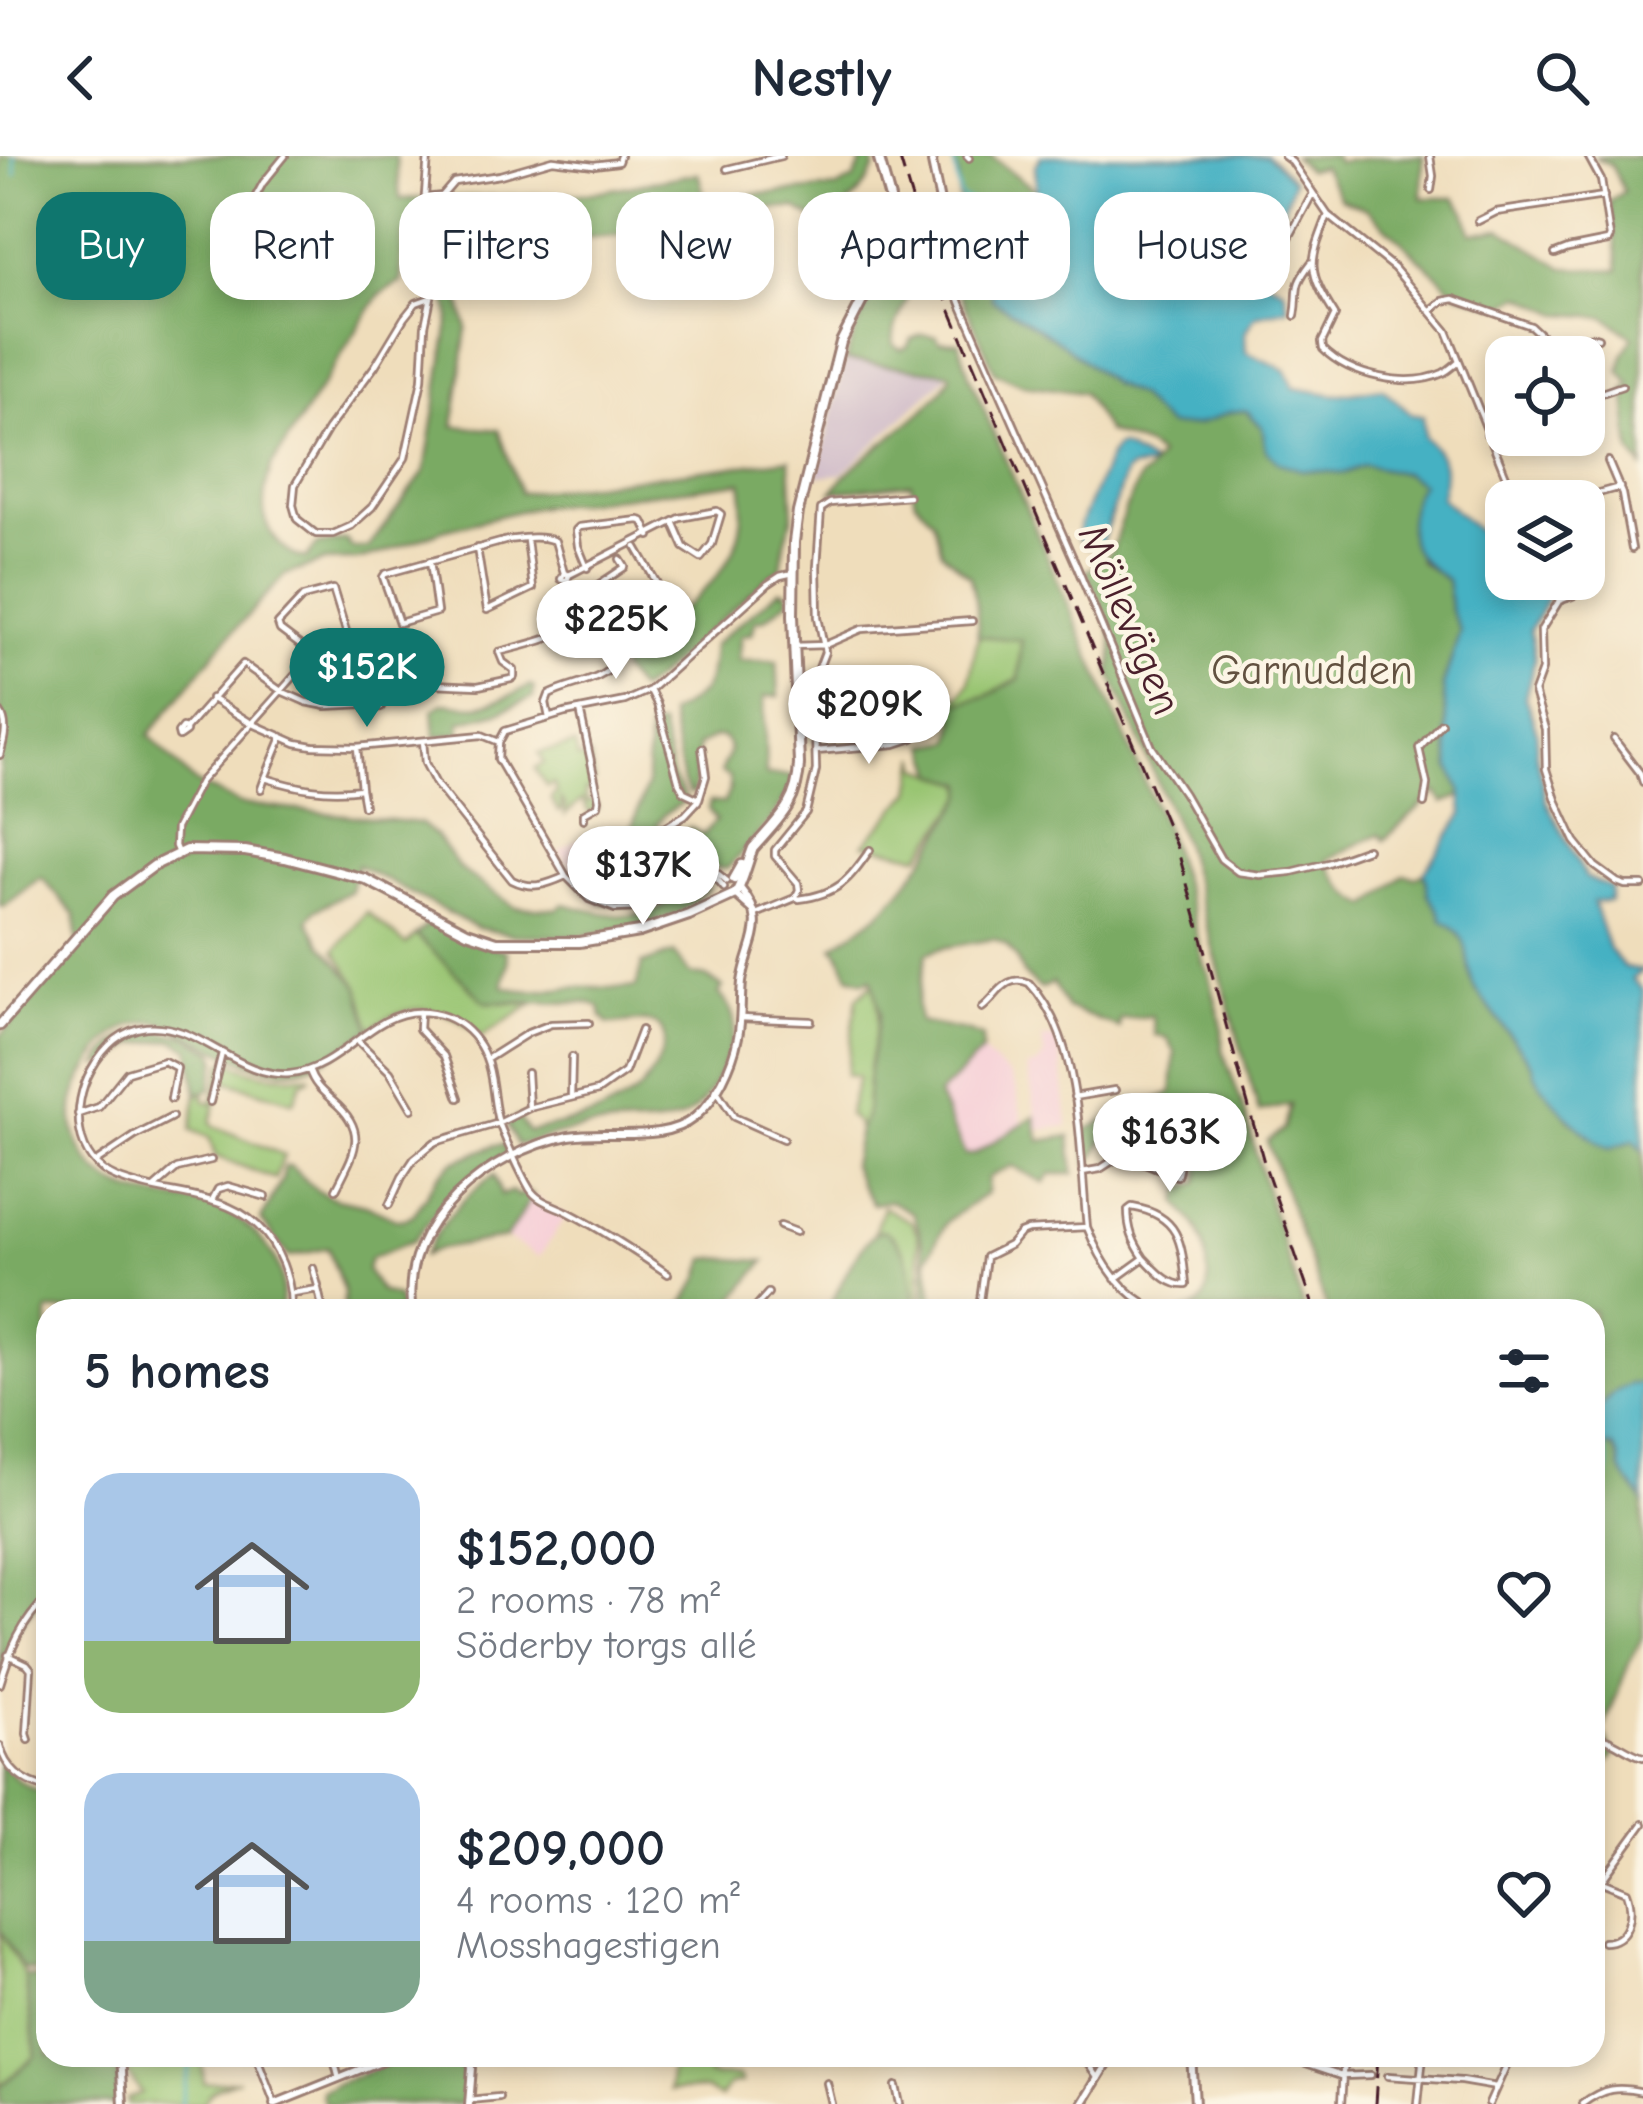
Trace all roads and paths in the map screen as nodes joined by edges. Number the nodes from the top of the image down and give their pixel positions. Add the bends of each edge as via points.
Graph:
1 (285, 156) edge
2 (428, 156) edge
3 (620, 156) edge
4 (781, 156) edge
5 (878, 156) edge
6 (933, 156) edge
7 (1284, 156) edge
8 (1430, 156) edge
9 (1588, 156) edge
10 (759, 159) edge
11 (727, 169) dead end
12 (1431, 190) dead end
13 (257, 192) edge
14 (425, 192) edge
15 (445, 192) edge
16 (888, 192) edge
17 (939, 192) edge
18 (1313, 193) junction
19 (1604, 196) junction
20 (1328, 215) junction
21 (1478, 221) dead end
22 (1290, 238) edge
23 (1555, 254) dead end
24 (1311, 263) junction
25 (430, 298) joint
26 (863, 300) edge
27 (959, 300) edge
28 (1431, 310) junction
29 (1295, 316) dead end
30 (1542, 336) edge
31 (1460, 361) junction
32 (1622, 386) dead end
33 (1605, 392) edge
34 (1485, 429) edge
35 (1608, 461) dead end
36 (1620, 488) junction
37 (1605, 492) edge
38 (909, 496) dead end
39 (674, 524) junction
40 (650, 536) junction
41 (527, 538) junction
42 (636, 547) dead end
43 (477, 548) junction
44 (1632, 549) dead end
45 (620, 560) dead end
46 (430, 561) junction
47 (587, 568) junction
48 (793, 573) junction
49 (566, 576) junction
50 (574, 601) junction
51 (1559, 601) edge
52 (585, 618) junction
53 (971, 621) dead end
54 (610, 640) junction
55 (825, 645) junction
56 (794, 646) junction
57 (314, 655) junction
58 (422, 683) dead end
59 (650, 690) junction
60 (280, 691) junction
61 (211, 698) junction
62 (364, 704) dead end
63 (580, 710) junction
64 (0, 712) edge
65 (548, 718) junction
66 (251, 723) junction
67 (1441, 723) dead end
68 (186, 729) dead end
69 (282, 736) junction
70 (913, 738) dead end
71 (1614, 740) dead end
72 (423, 741) junction
73 (499, 742) junction
74 (357, 747) junction
75 (702, 748) dead end
76 (816, 751) junction
77 (0, 755) edge
78 (1642, 772) edge
79 (266, 778) junction
80 (1643, 782) edge
81 (261, 789) dead end
82 (361, 789) junction
83 (684, 792) junction
84 (699, 799) junction
85 (1424, 803) dead end
86 (364, 806) dead end
87 (694, 807) junction
88 (584, 819) dead end
89 (665, 826) dead end
90 (1367, 849) dead end
91 (870, 850) dead end
92 (178, 853) junction
93 (566, 876) junction
94 (1643, 885) edge
95 (732, 887) junction
96 (796, 897) junction
97 (757, 914) junction
98 (982, 1008) dead end
99 (420, 1012) junction
100 (740, 1018) junction
101 (811, 1021) dead end
102 (589, 1023) dead end
103 (0, 1025) edge
104 (641, 1030) dead end
105 (358, 1041) junction
106 (222, 1053) junction
107 (572, 1058) dead end
108 (487, 1059) junction
109 (309, 1070) junction
110 (527, 1073) dead end
111 (716, 1089) junction
112 (1115, 1090) dead end
113 (571, 1097) junction
114 (1074, 1097) junction
115 (171, 1099) dead end
116 (459, 1099) dead end
117 (210, 1102) dead end
118 (529, 1108) junction
119 (412, 1109) dead end
120 (78, 1114) junction
121 (172, 1117) dead end
122 (1177, 1123) dead end
123 (499, 1124) junction
124 (783, 1139) dead end
125 (514, 1154) junction
126 (211, 1160) dead end
127 (96, 1162) junction
128 (1082, 1172) junction
129 (154, 1188) junction
130 (336, 1189) dead end
131 (266, 1196) dead end
132 (212, 1200) junction
133 (389, 1205) dead end
134 (780, 1226) dead end
135 (1087, 1227) junction
136 (796, 1232) dead end
137 (1144, 1258) junction
138 (313, 1268) dead end
139 (668, 1274) dead end
140 (1115, 1280) junction
141 (318, 1289) junction
142 (768, 1293) dead end
143 (291, 1294) junction
144 (291, 1299) edge
145 (320, 1299) edge
146 (410, 1299) edge
147 (763, 1299) edge
148 (980, 1299) edge
149 (1136, 1299) edge
150 (36, 1610) edge
151 (8, 1654) junction
152 (0, 1684) edge
153 (1605, 1738) edge
154 (29, 1740) dead end
155 (0, 1746) edge
156 (1643, 1757) edge
157 (36, 1784) edge
158 (1643, 1824) edge
159 (1605, 1876) edge
160 (1605, 1884) edge
161 (1605, 1942) edge
162 (121, 2067) edge
163 (261, 2067) edge
164 (336, 2067) edge
165 (366, 2067) edge
166 (472, 2067) edge
167 (1090, 2067) edge
168 (1105, 2067) edge
169 (1193, 2067) edge
170 (1314, 2067) edge
171 (1342, 2067) edge
172 (1421, 2067) edge
173 (1505, 2067) edge
174 (1370, 2074) dead end
175 (1341, 2076) junction
176 (1388, 2076) dead end
177 (1419, 2077) junction
178 (339, 2078) junction
179 (1098, 2079) junction
180 (826, 2083) dead end
181 (896, 2086) dead end
182 (1496, 2087) junction
183 (1643, 2092) edge
184 (499, 2097) dead end
185 (469, 2102) edge
186 (123, 2104) edge
187 (275, 2104) edge
188 (832, 2104) edge
189 (900, 2104) edge
190 (1082, 2104) edge
191 (1195, 2104) edge
192 (1341, 2104) edge
193 (1418, 2104) edge
194 (1489, 2104) edge
195 (1582, 2104) edge

1 - 13 street
2 - 14 street
3 - 15 street via 601,165 545,161 454,182
4 - 10 street
5 - 16 main road
6 - 17 street
7 - 18 street
8 - 12 street
9 - 19 street
10 - 11 street
18 - 20 street
18 - 22 street
19 - 21 street
19 - 23 street via 1608,241
20 - 24 street
20 - 28 street
24 - 29 street via 1294,295
24 - 31 street via 1335,315 1323,349 1338,362 1400,379 1444,373
25 - 25 street via 405,458 351,526 316,534 298,520 295,485 404,318
26 - 48 main road via 831,374
27 - 90 street, Möllevägen via 1152,747 1221,859 1260,875
28 - 30 street via 1458,300
28 - 31 street
31 - 34 street
32 - 33 street
35 - 36 street
36 - 37 street
36 - 44 street
38 - 55 street via 821,509 818,617
39 - 39 street via 698,513 722,514 701,558 684,547
39 - 40 street
40 - 47 street
40 - 47 street via 640,520 579,527
41 - 43 street
41 - 43 street via 533,588 487,610
41 - 49 street via 555,541
42 - 54 street via 658,587 622,615
43 - 46 street
45 - 50 street via 625,567
46 - 46 street via 384,574 399,623 437,612
47 - 49 street
48 - 56 main road
48 - 59 street via 768,584
49 - 50 street
50 - 52 street
51 - 94 street via 1541,630 1534,692 1546,769 1595,866 1617,882
52 - 54 street
52 - 58 street via 499,652 514,670 511,680
53 - 55 street via 862,629
54 - 65 street via 618,654 613,666 549,695
55 - 56 street
55 - 76 street via 814,681
56 - 95 main road via 797,788
57 - 57 street via 278,624 303,597 333,589 350,644
57 - 60 street
59 - 63 street
59 - 83 street
60 - 61 street via 243,664
60 - 62 street via 316,705
60 - 66 street
61 - 66 street
61 - 68 street
63 - 65 street
63 - 88 street via 599,800
64 - 77 street
65 - 73 street via 505,731
66 - 69 street
66 - 92 street via 192,794 176,828
67 - 85 street via 1419,748
69 - 74 street
69 - 79 street
70 - 76 street
71 - 78 street
72 - 73 street via 482,735
72 - 74 street
72 - 93 street via 436,784 512,880 536,886
73 - 93 street via 498,759
74 - 82 street
75 - 84 street
76 - 96 street via 808,806 775,850 799,886
78 - 80 street
79 - 81 street
79 - 82 street via 324,791
82 - 86 street
83 - 84 street
83 - 87 street
84 - 87 street
87 - 89 street
91 - 96 street via 845,883 822,896
92 - 95 main road via 245,851 365,879 497,942 593,940 655,928
92 - 103 main road via 113,896
93 - 95 street via 589,899 622,910 656,902 709,871
95 - 97 street
96 - 97 street
97 - 100 street
98 - 114 street via 1008,982 1035,989 1064,1049
99 - 105 street via 393,1018
99 - 108 street via 464,1026
99 - 116 street via 419,1029 444,1056
100 - 101 street
100 - 111 street
102 - 108 street via 551,1024
104 - 113 street via 625,1072
105 - 109 street
105 - 119 street
106 - 109 street via 253,1069
106 - 117 street
106 - 120 street via 165,1027 128,1032 96,1061
107 - 113 street
108 - 123 street
109 - 130 street via 355,1127 355,1150
110 - 118 street
111 - 124 street via 734,1117
111 - 125 street via 699,1114 676,1127 574,1135
112 - 114 street
113 - 118 street
114 - 128 street
115 - 120 street via 177,1068 164,1060 127,1072 99,1107
118 - 123 street
120 - 127 street
121 - 127 street
122 - 128 street via 1177,1176 1123,1154
123 - 125 street
123 - 133 street via 435,1142 414,1159
125 - 139 street via 539,1198
125 - 146 street via 456,1197 424,1235
126 - 129 street via 177,1168
127 - 129 street
128 - 135 street
129 - 132 street
131 - 132 street via 228,1186
132 - 143 street via 267,1235
134 - 136 street
135 - 140 street
135 - 148 street via 1019,1233 986,1257
137 - 137 street via 1167,1280 1186,1285 1178,1233 1132,1207 1131,1235
137 - 140 street
138 - 141 street
140 - 149 street
141 - 143 street
141 - 145 street
142 - 147 street
143 - 144 street
150 - 151 street
151 - 152 street
151 - 154 street via 31,1670
153 - 156 street
155 - 157 street via 13,1772
158 - 159 street
160 - 161 street via 1627,1892 1631,1909 1622,1935
162 - 186 street
163 - 187 street
164 - 178 street
165 - 178 street
166 - 185 street
167 - 179 street
168 - 179 street
169 - 191 street
170 - 175 street
171 - 175 street
172 - 177 street
173 - 182 street
174 - 175 street
175 - 192 street
176 - 177 street
177 - 182 street
177 - 193 street
178 - 187 street
179 - 190 street
180 - 188 street
181 - 189 street
182 - 194 street
183 - 195 street via 1610,2088
184 - 185 street

